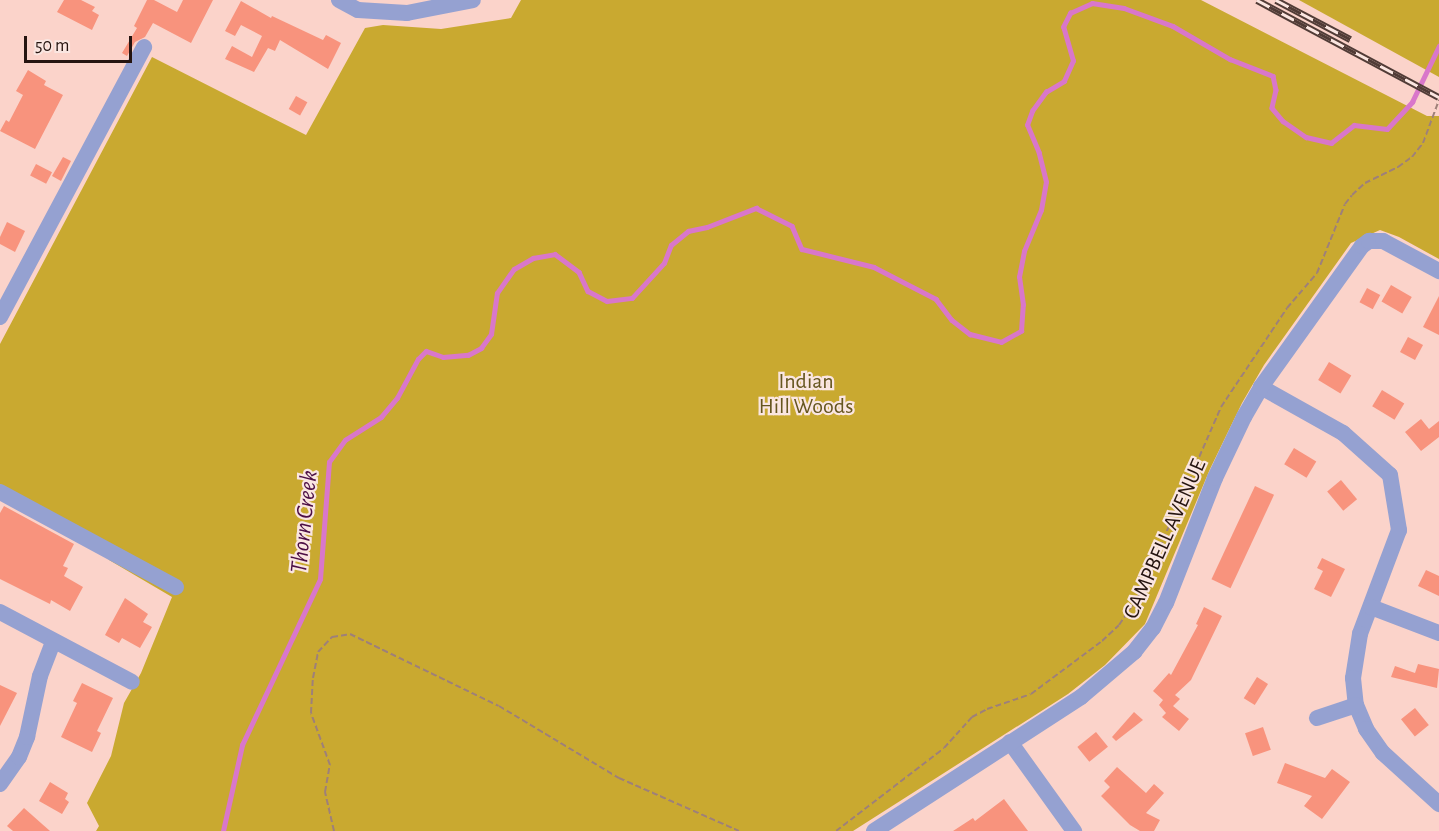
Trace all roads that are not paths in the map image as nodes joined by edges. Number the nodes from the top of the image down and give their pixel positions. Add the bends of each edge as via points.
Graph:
1 (339, 0) edge
2 (473, 0) edge
3 (144, 47) dead end
4 (1439, 271) edge
5 (0, 317) edge
6 (1262, 387) junction
7 (0, 492) edge
8 (177, 587) dead end
9 (1371, 607) junction
10 (0, 612) edge
11 (1439, 633) edge
12 (53, 642) junction
13 (132, 682) dead end
14 (1356, 705) junction
15 (1317, 718) dead end
16 (1010, 741) junction
17 (0, 784) edge
18 (1439, 804) edge
19 (874, 831) edge
20 (1074, 831) edge

1 - 2 street via 358,10 407,13
3 - 5 street
4 - 6 street, CAMPBELL AVENUE via 1383,241 1370,241 1362,246
6 - 9 street via 1343,433 1390,476 1399,530
6 - 16 street, CAMPBELL AVENUE via 1215,478 1153,628 1134,652 1081,697
7 - 8 street
9 - 11 street
9 - 14 street via 1355,655
10 - 12 street
12 - 13 street
12 - 17 street via 40,676 27,737 19,757
14 - 15 street
14 - 18 street via 1366,729 1383,753
16 - 19 street, CAMPBELL AVENUE
16 - 20 street

